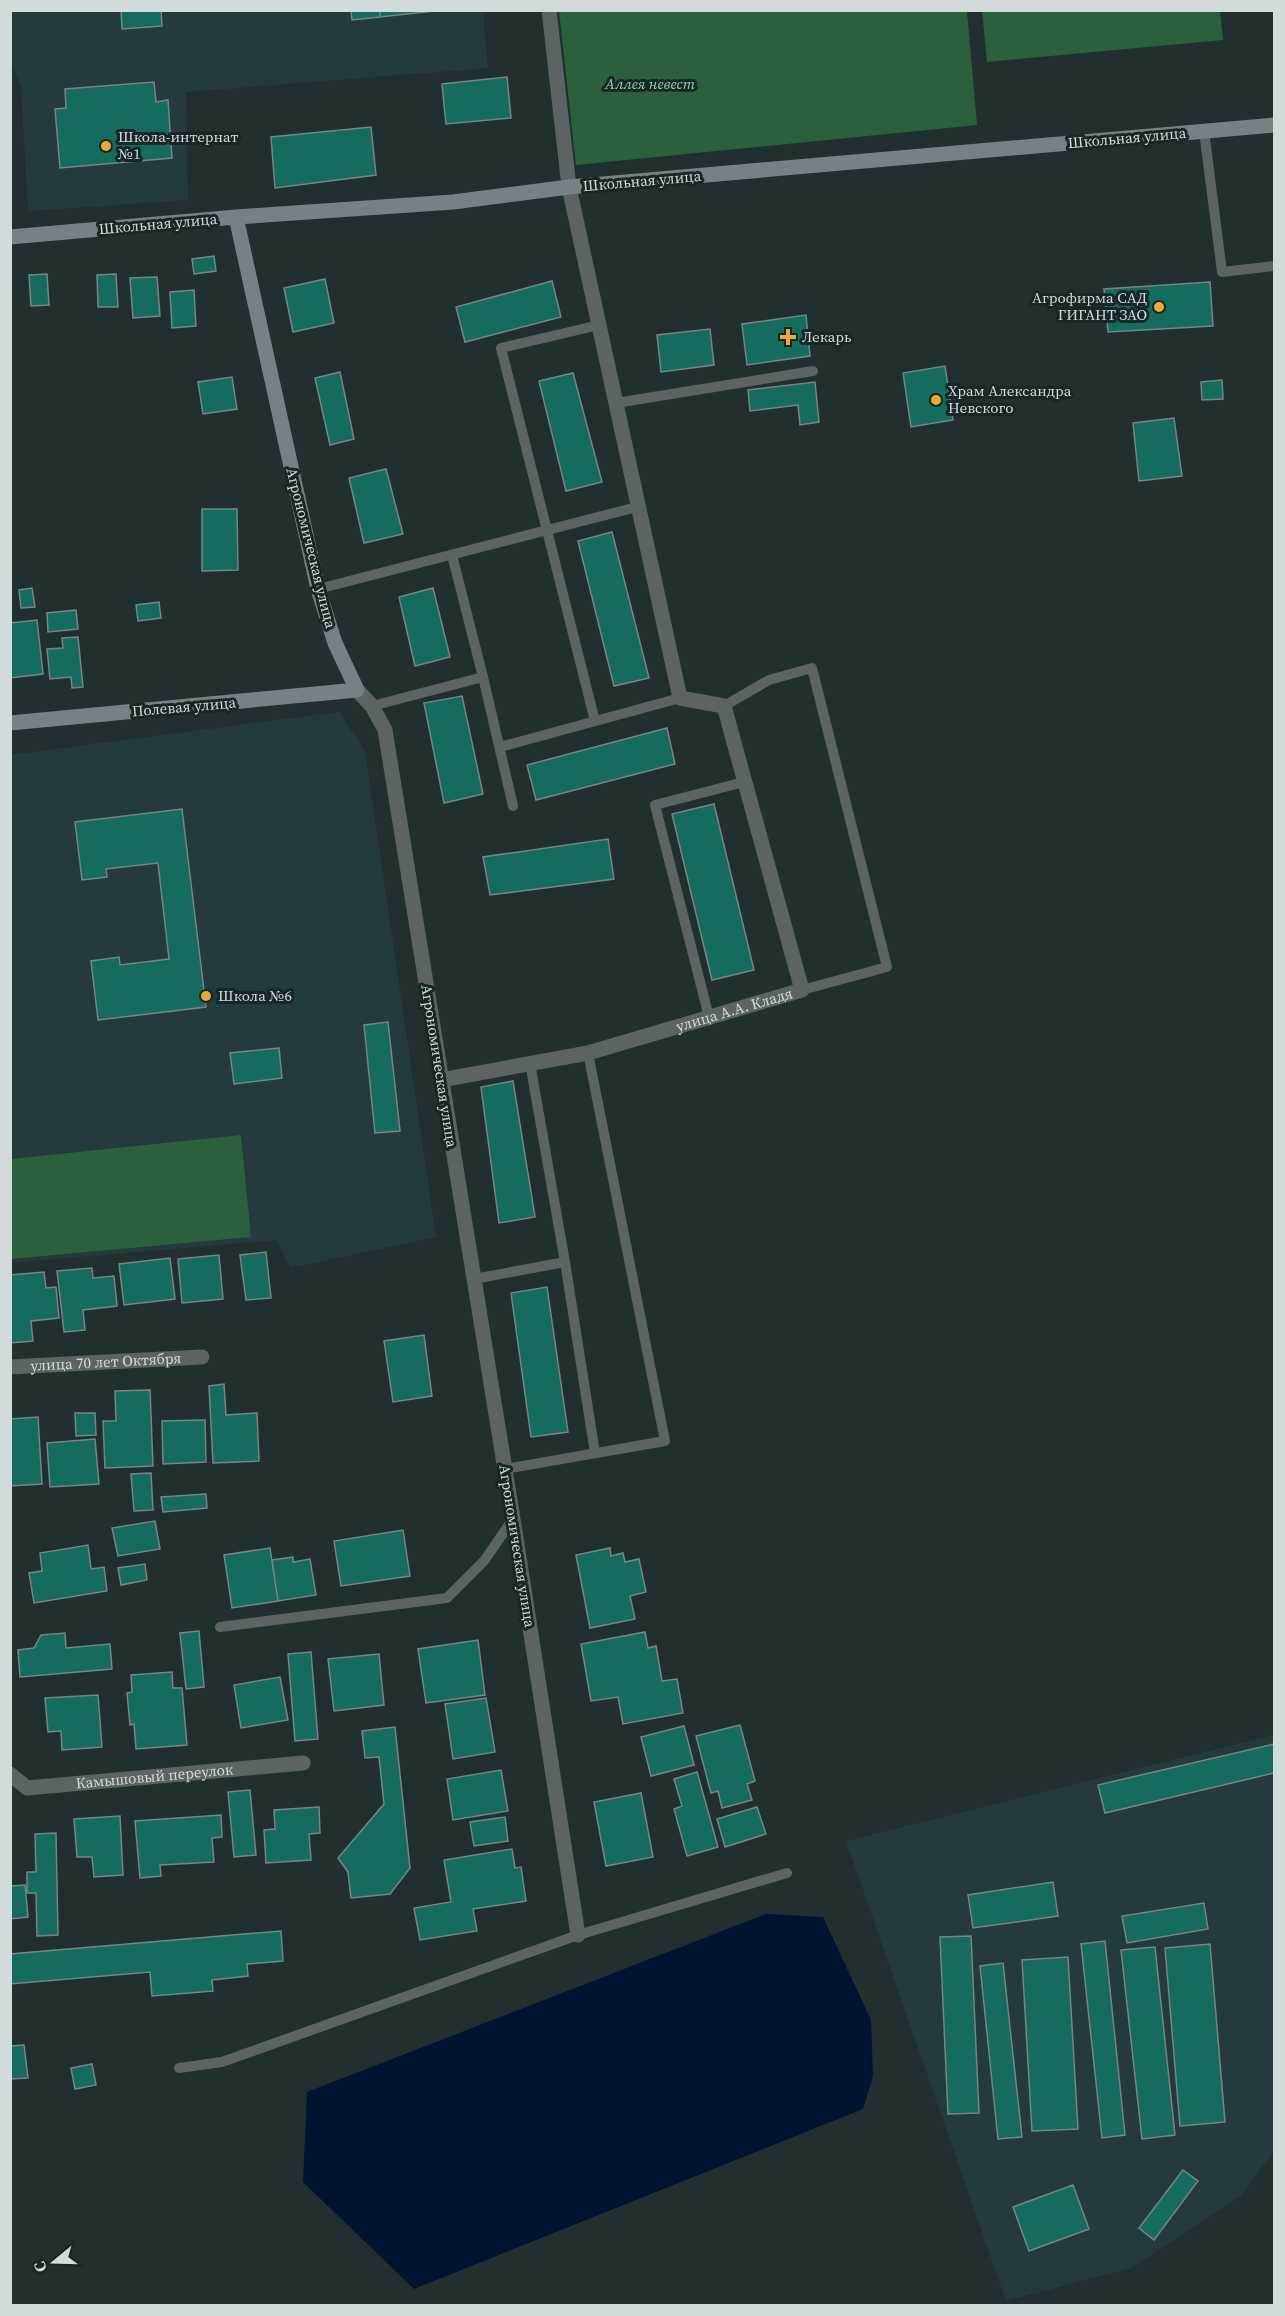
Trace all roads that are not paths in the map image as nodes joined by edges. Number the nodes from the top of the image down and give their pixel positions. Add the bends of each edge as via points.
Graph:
1 (549, 10) edge
2 (1275, 125) edge
3 (1204, 131) junction
4 (569, 187) junction
5 (236, 217) junction
6 (10, 237) edge
7 (1275, 266) edge
8 (599, 325) junction
9 (813, 371) dead end
10 (616, 403) junction
11 (638, 507) junction
12 (546, 530) junction
13 (452, 555) junction
14 (318, 589) junction
15 (483, 677) junction
16 (357, 690) junction
17 (680, 698) junction
18 (372, 706) junction
19 (724, 706) junction
20 (595, 721) junction
21 (10, 723) edge
22 (500, 747) junction
23 (744, 782) junction
24 (513, 806) dead end
25 (802, 990) junction
26 (709, 1017) junction
27 (588, 1053) junction
28 (530, 1064) junction
29 (441, 1080) junction
30 (565, 1262) junction
31 (474, 1279) junction
32 (202, 1357) dead end
33 (10, 1367) edge
34 (595, 1453) junction
35 (505, 1469) junction
36 (513, 1519) junction
37 (220, 1627) dead end
38 (303, 1763) dead end
39 (10, 1774) edge
40 (787, 1873) dead end
41 (578, 1935) junction
42 (178, 2068) dead end

1 - 4 street
2 - 3 street, Школьная улица
3 - 4 street, Школьная улица
3 - 7 lane via 1222,272
4 - 5 street, Школьная улица via 453,202
4 - 8 street
5 - 6 street, Школьная улица
5 - 14 street, Агрономическая улица
8 - 10 street
8 - 12 lane via 501,348
9 - 10 lane
10 - 11 street
11 - 12 lane
11 - 17 street
12 - 13 lane
12 - 20 lane
13 - 14 lane
13 - 15 lane
14 - 16 street, Агрономическая улица via 335,643
15 - 18 lane
15 - 22 lane
16 - 18 street, Агрономическая улица
16 - 21 street, Полевая улица
17 - 19 street
17 - 20 lane
18 - 29 street, Агрономическая улица via 385,730
19 - 23 street, улица А.А. Кладя
19 - 25 lane via 769,680 812,668 887,967
20 - 22 lane
22 - 24 lane
23 - 25 street, улица А.А. Кладя
23 - 26 lane via 655,805
25 - 26 street, улица А.А. Кладя
26 - 27 street, улица А.А. Кладя
27 - 28 street, улица А.А. Кладя
27 - 34 lane via 665,1441
28 - 29 street, улица А.А. Кладя
28 - 30 lane
29 - 31 street, Агрономическая улица
30 - 31 lane
30 - 34 lane
31 - 35 street, Агрономическая улица
32 - 33 street, улица 70 лет Октября
34 - 35 lane
35 - 36 street, Агрономическая улица
36 - 37 lane via 484,1561 447,1598
36 - 41 street, Агрономическая улица
38 - 39 street, Камышовый переулок via 27,1788
40 - 41 lane
41 - 42 lane via 222,2062

